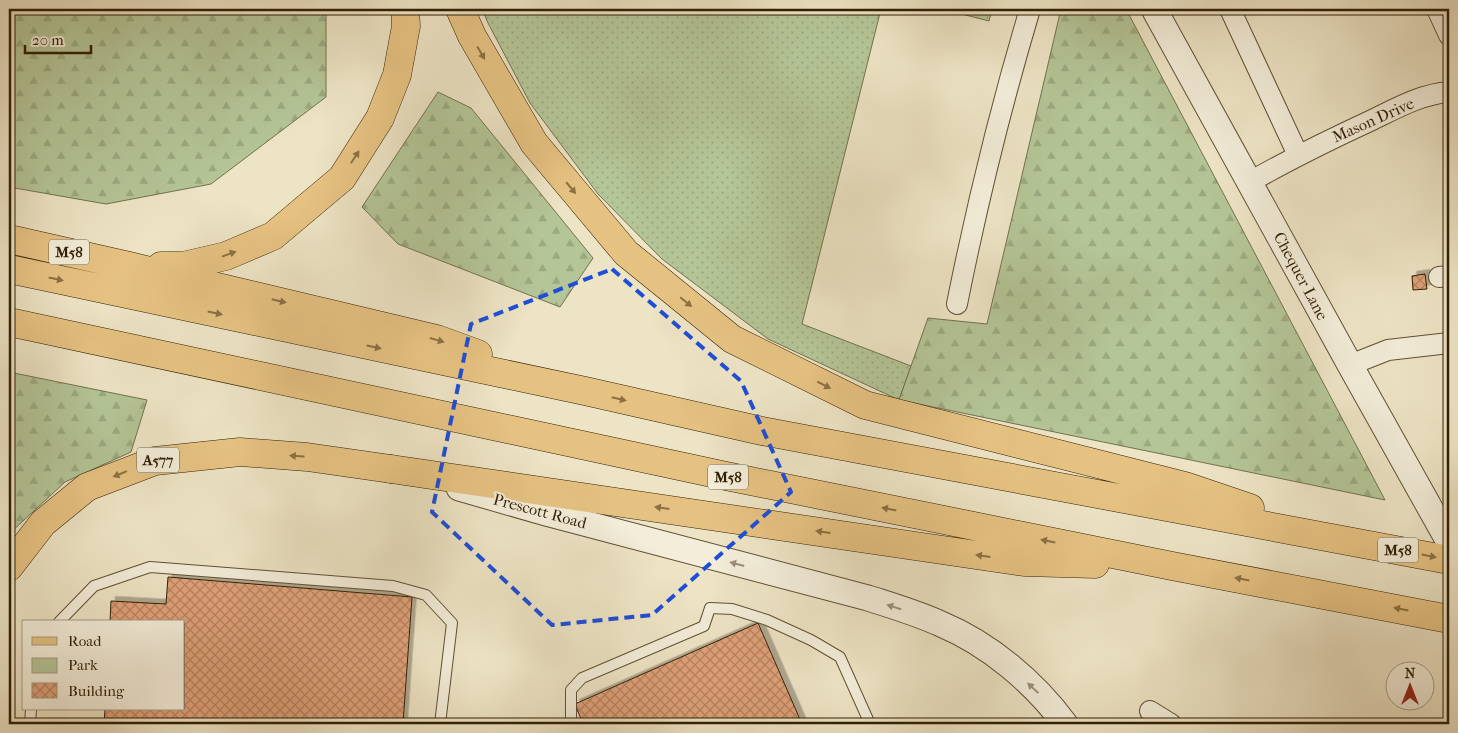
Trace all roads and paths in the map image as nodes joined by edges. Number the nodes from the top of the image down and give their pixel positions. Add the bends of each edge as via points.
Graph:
1 (405, 9) edge
2 (460, 9) edge
3 (1030, 9) edge
4 (1154, 9) edge
5 (1230, 9) edge
6 (1437, 9) edge
7 (1449, 35) edge
8 (1449, 92) edge
9 (1298, 155) junction
10 (1250, 182) junction
11 (9, 239) edge
12 (129, 266) junction
13 (9, 269) edge
14 (957, 304) dead end
15 (9, 322) edge
16 (1449, 343) edge
17 (1350, 365) junction
18 (585, 391) junction
19 (392, 469) junction
20 (1346, 541) junction
21 (1449, 542) edge
22 (1449, 560) edge
23 (9, 566) edge
24 (1172, 566) junction
25 (1449, 619) edge
26 (62, 620) edge
27 (32, 710) edge
28 (1150, 711) dead end
29 (1062, 722) edge
30 (30, 724) edge
31 (440, 724) edge
32 (571, 724) edge
33 (870, 724) edge
34 (1171, 724) edge

12 -> 1 main road via 182,266 234,253 273,236 342,178 380,118 397,75 406,26
2 -> 20 main road, M58 via 472,36 534,143 626,253 732,339 865,405 1185,486
3 - 14 street via 975,214
4 - 10 street, Chequer Lane
5 - 9 street
6 - 7 street
8 - 9 street, Mason Drive via 1411,102
9 - 10 street, Mason Drive
10 - 17 street, Chequer Lane
11 - 12 main road, M58
12 -> 18 main road, M58 via 437,339
13 -> 18 main road, M58
24 -> 15 main road, M58 via 726,476
16 - 17 street via 1388,350
17 - 21 street, Chequer Lane
18 -> 20 main road, M58 via 762,431
19 -> 23 main road, Prescott Road / A577 via 240,452 154,460 87,487 43,523
24 -> 19 main road via 1024,562
29 -> 19 street, Prescott Road via 1041,696 1007,664 975,641 912,612
20 -> 22 main road, M58
25 -> 24 main road, M58
26 - 31 lane via 94,586 150,567 401,588 426,595 452,623
27 - 30 lane
28 - 34 street
32 - 33 lane via 570,690 582,678 704,626 710,608 732,609 767,620 840,657

